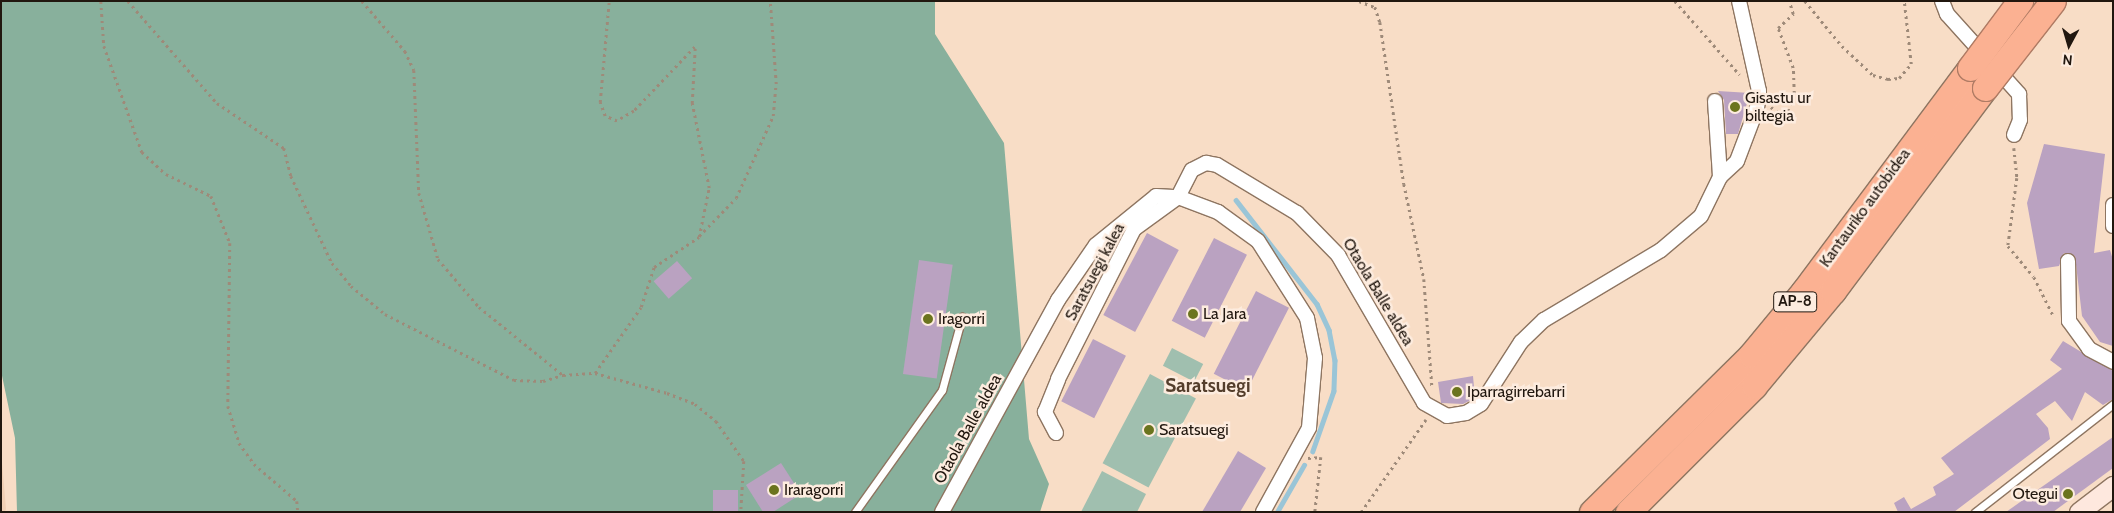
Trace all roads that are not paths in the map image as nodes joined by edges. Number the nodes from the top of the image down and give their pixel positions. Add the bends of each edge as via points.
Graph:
1 (1739, 1) edge
2 (1942, 1) edge
3 (2020, 1) edge
4 (2053, 1) edge
5 (1978, 78) junction
6 (1715, 101) dead end
7 (2014, 135) dead end
8 (1720, 177) junction
9 (1178, 197) junction
10 (2113, 205) edge
11 (2113, 226) edge
12 (2068, 261) dead end
13 (962, 316) dead end
14 (2113, 362) edge
15 (2113, 404) edge
16 (1056, 433) dead end
17 (2113, 486) edge
18 (855, 512) edge
19 (942, 512) edge
20 (1263, 512) edge
21 (1592, 512) edge
22 (1628, 512) edge
23 (1975, 512) edge
24 (2078, 512) edge

1 - 8 street via 1757,84 1752,130 1737,161
2 - 7 street via 1947,14 2019,94 2020,120
3 - 5 highway, Kantauriko autobidea / AP-8, bridge
4 - 5 highway, Kantauriko autobidea / AP-8, bridge
5 - 21 highway, Kantauriko autobidea / AP-8 via 1751,355
5 - 22 highway, Kantauriko autobidea / AP-8 via 1833,292 1754,386
6 - 8 street
8 - 9 street, Otaola Balle aldea via 1701,216 1683,234 1544,320 1521,342 1476,408 1447,416 1433,410 1420,398 1338,255 1297,213 1218,165 1206,163 1192,170
9 - 16 street, Saratsuegi kalea via 1134,230 1051,395 1045,412
9 - 19 street, Otaola Balle aldea via 1156,196 1096,244 1058,300
9 - 20 street via 1218,212 1258,241 1307,318 1315,358 1309,428 1295,459
10 - 11 street
12 - 14 street via 2068,321 2089,349
13 - 18 lane via 942,390
15 - 23 lane
17 - 24 street

